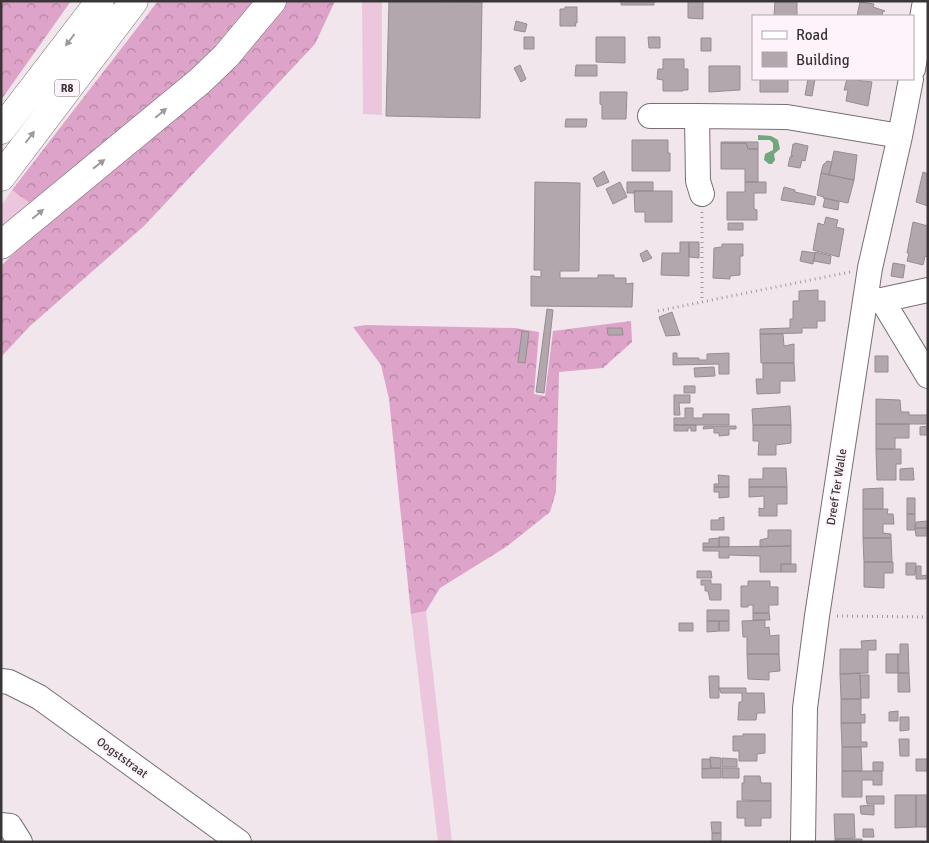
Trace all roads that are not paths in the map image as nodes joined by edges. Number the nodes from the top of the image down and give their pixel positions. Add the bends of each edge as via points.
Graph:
1 (100, 1) edge
2 (134, 1) edge
3 (272, 1) edge
4 (925, 1) edge
5 (914, 63) edge
6 (911, 80) edge
7 (650, 116) dead end
8 (697, 116) junction
9 (1, 130) edge
10 (900, 136) junction
11 (1, 177) edge
12 (702, 194) road end
13 (1, 245) edge
14 (928, 290) edge
15 (874, 300) junction
16 (928, 376) edge
17 (1, 681) edge
18 (1, 825) edge
19 (20, 842) edge
20 (240, 842) edge
21 (804, 842) edge

1 -> 9 highway, R8
11 -> 2 highway, R8
13 -> 3 highway via 200,80 226,56
4 - 5 street
6 - 10 street, Dreef Ter Walle
7 - 8 street
8 - 10 street via 787,117
8 - 12 street via 698,181
10 - 15 street, Dreef Ter Walle via 870,268
14 - 15 street
15 - 16 street
15 - 21 street, Dreef Ter Walle via 817,616 805,708
17 - 20 street, Oogststraat via 38,697
18 - 19 street via 10,826

